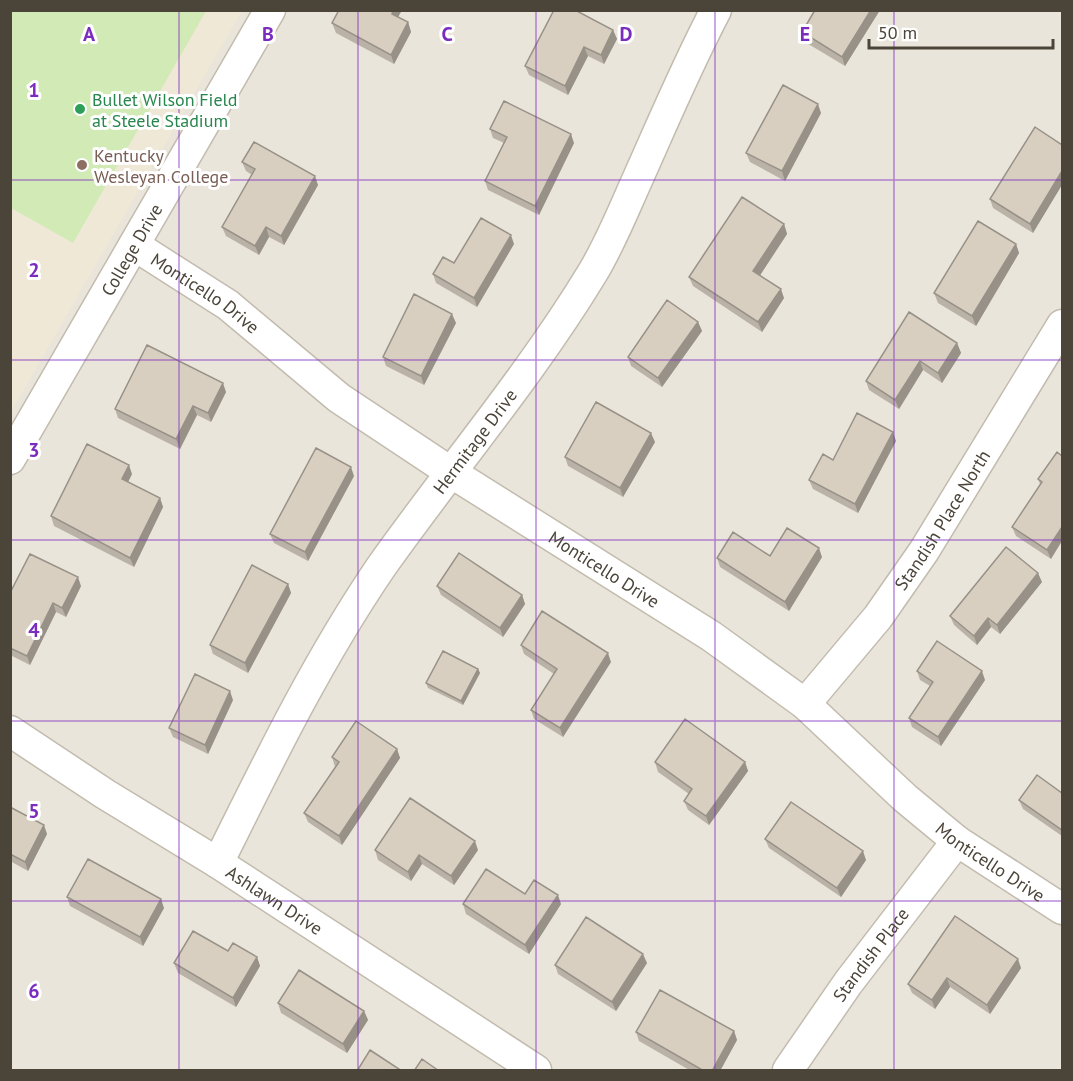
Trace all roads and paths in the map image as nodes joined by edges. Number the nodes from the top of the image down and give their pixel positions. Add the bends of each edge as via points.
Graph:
1 (270, 10) edge
2 (716, 10) edge
3 (134, 245) junction
4 (1062, 325) edge
5 (10, 459) edge
6 (452, 473) junction
7 (805, 704) junction
8 (10, 731) edge
9 (957, 841) junction
10 (218, 864) junction
11 (1062, 909) edge
12 (536, 1071) edge
13 (788, 1071) edge

1 - 3 street, College Drive
2 - 6 street, Hermitage Drive via 593,270 544,347
3 - 5 street, College Drive
3 - 6 street, Monticello Drive via 228,305 339,398
4 - 7 street, Standish Place North via 924,552 878,617
6 - 7 street, Monticello Drive via 711,636
6 - 10 street, Hermitage Drive via 338,634 296,707
7 - 9 street, Monticello Drive
8 - 10 street, Ashlawn Drive
9 - 11 street, Monticello Drive
9 - 13 street, Standish Place via 848,983
10 - 12 street, Ashlawn Drive

